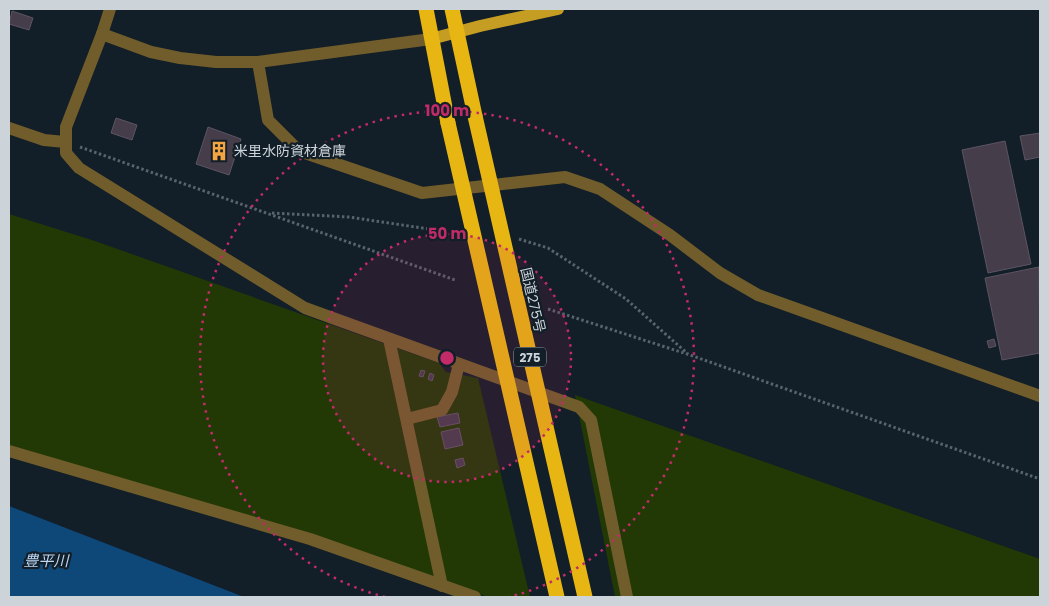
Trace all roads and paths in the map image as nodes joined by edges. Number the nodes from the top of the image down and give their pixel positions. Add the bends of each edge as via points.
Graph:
1 (110, 9) edge
2 (426, 9) edge
3 (452, 9) edge
4 (558, 9) edge
5 (457, 32) junction
6 (102, 34) junction
7 (431, 39) junction
8 (258, 62) junction
9 (9, 128) edge
10 (65, 142) junction
11 (268, 213) junction
12 (442, 231) dead end
13 (518, 238) dead end
14 (455, 280) dead end
15 (548, 309) dead end
16 (390, 339) junction
17 (690, 355) junction
18 (458, 364) junction
19 (1040, 396) edge
20 (406, 419) junction
21 (9, 451) edge
22 (1040, 479) edge
23 (442, 586) junction
24 (475, 597) edge
25 (557, 597) edge
26 (585, 597) edge
27 (627, 597) edge

1 - 6 street
2 - 7 highway, 275
3 - 5 highway, 国道275号 / 275
4 - 5 main road
5 - 7 main road
5 - 26 highway, 国道275号 / 275, bridge
6 - 8 street via 151,52 180,58
6 - 10 street via 66,127
7 - 8 street
7 - 25 highway, 275, bridge
8 - 19 street via 268,120 299,150 422,193 565,177 600,189 720,273 758,295
9 - 10 street via 44,140
10 - 11 path
10 - 16 street via 66,153 80,168 305,308
11 - 12 path via 349,217
11 - 14 path
13 - 17 path via 548,248 626,299
15 - 17 path
16 - 18 street
16 - 20 street
17 - 22 path
18 - 20 street via 452,392 442,410
18 - 27 street via 579,406 591,420
20 - 23 street
21 - 23 street via 310,539
23 - 24 street

